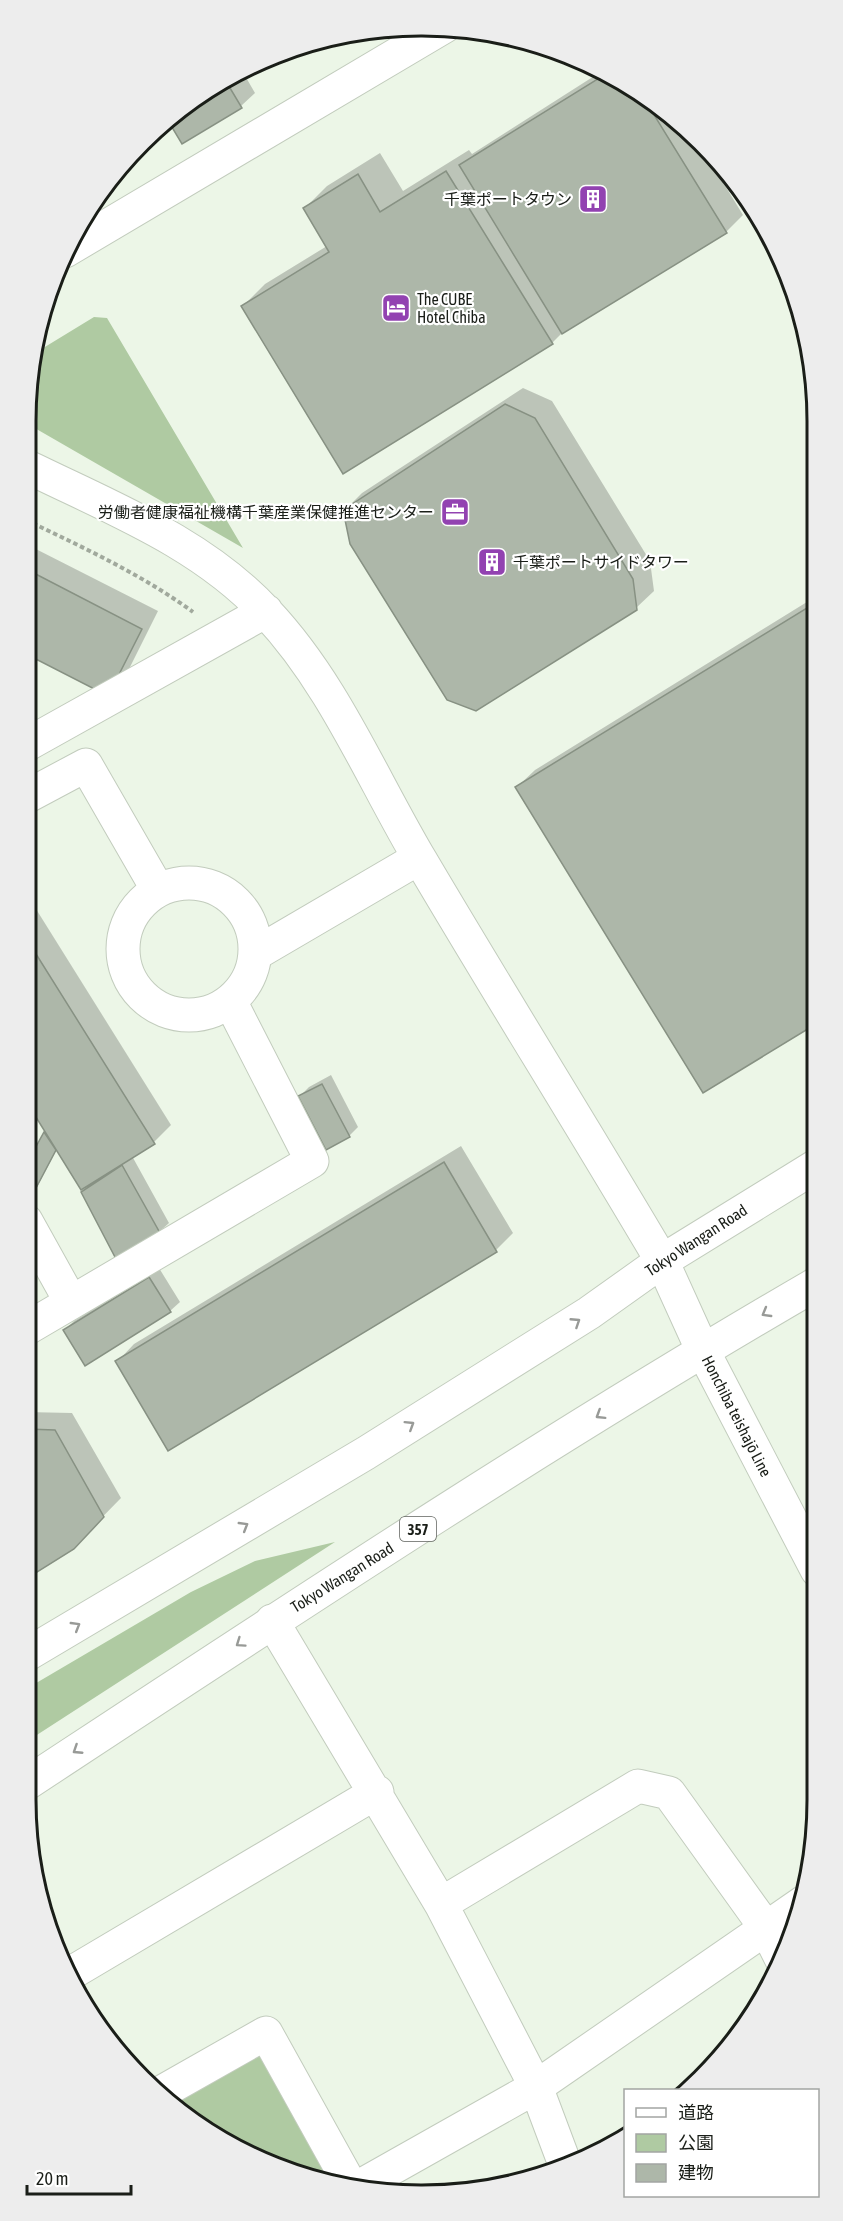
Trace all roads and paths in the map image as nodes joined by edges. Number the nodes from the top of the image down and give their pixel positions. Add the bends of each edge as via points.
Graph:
1 (427, 36) edge
2 (84, 236) edge
3 (36, 471) edge
4 (36, 525) edge
5 (266, 611) junction
6 (194, 613) dead end
7 (36, 739) edge
8 (36, 792) edge
9 (419, 858) junction
10 (158, 890) junction
11 (255, 954) junction
12 (230, 1001) junction
13 (807, 1172) edge
14 (36, 1239) edge
15 (662, 1261) junction
16 (807, 1289) edge
17 (71, 1302) junction
18 (36, 1323) edge
19 (702, 1349) junction
20 (807, 1551) edge
21 (272, 1621) junction
22 (36, 1650) edge
23 (36, 1778) edge
24 (376, 1792) junction
25 (441, 1904) junction
26 (790, 1911) edge
27 (766, 1928) junction
28 (777, 1950) edge
29 (76, 1970) edge
30 (536, 2087) junction
31 (167, 2089) edge
32 (563, 2158) edge
33 (349, 2178) edge
34 (366, 2181) edge

1 - 2 main road
3 - 5 main road, Honchiba teishajō Line via 167,534
4 - 6 path via 161,588
5 - 7 main road
5 - 9 main road, Honchiba teishajō Line via 303,657 343,718
8 - 10 main road via 86,765
9 - 11 main road
9 - 15 main road, Honchiba teishajō Line
10 - 11 main road via 179,883 200,883 220,890 237,903 249,921
10 - 12 main road via 141,903 129,921 123,942 124,963 132,984 166,1012 188,1016 211,1012
11 - 12 main road via 245,985
12 - 17 main road via 312,1161
13 - 15 main road, Tokyo Wangan Road
14 - 17 main road
15 - 19 main road, Honchiba teishajō Line
22 -> 15 main road, Tokyo Wangan Road via 366,1454 589,1313
16 -> 19 main road, Tokyo Wangan Road / 357
17 - 18 main road
19 - 20 main road, Honchiba teishajō Line
19 -> 21 main road, Tokyo Wangan Road / 357
21 -> 23 main road, Tokyo Wangan Road / 357
21 - 24 main road
24 - 25 main road
24 - 29 main road
25 - 27 main road via 638,1786 669,1793
25 - 30 main road
26 - 27 main road
27 - 28 main road
27 - 30 main road
30 - 32 main road
30 - 34 main road
31 - 33 main road via 266,2033

